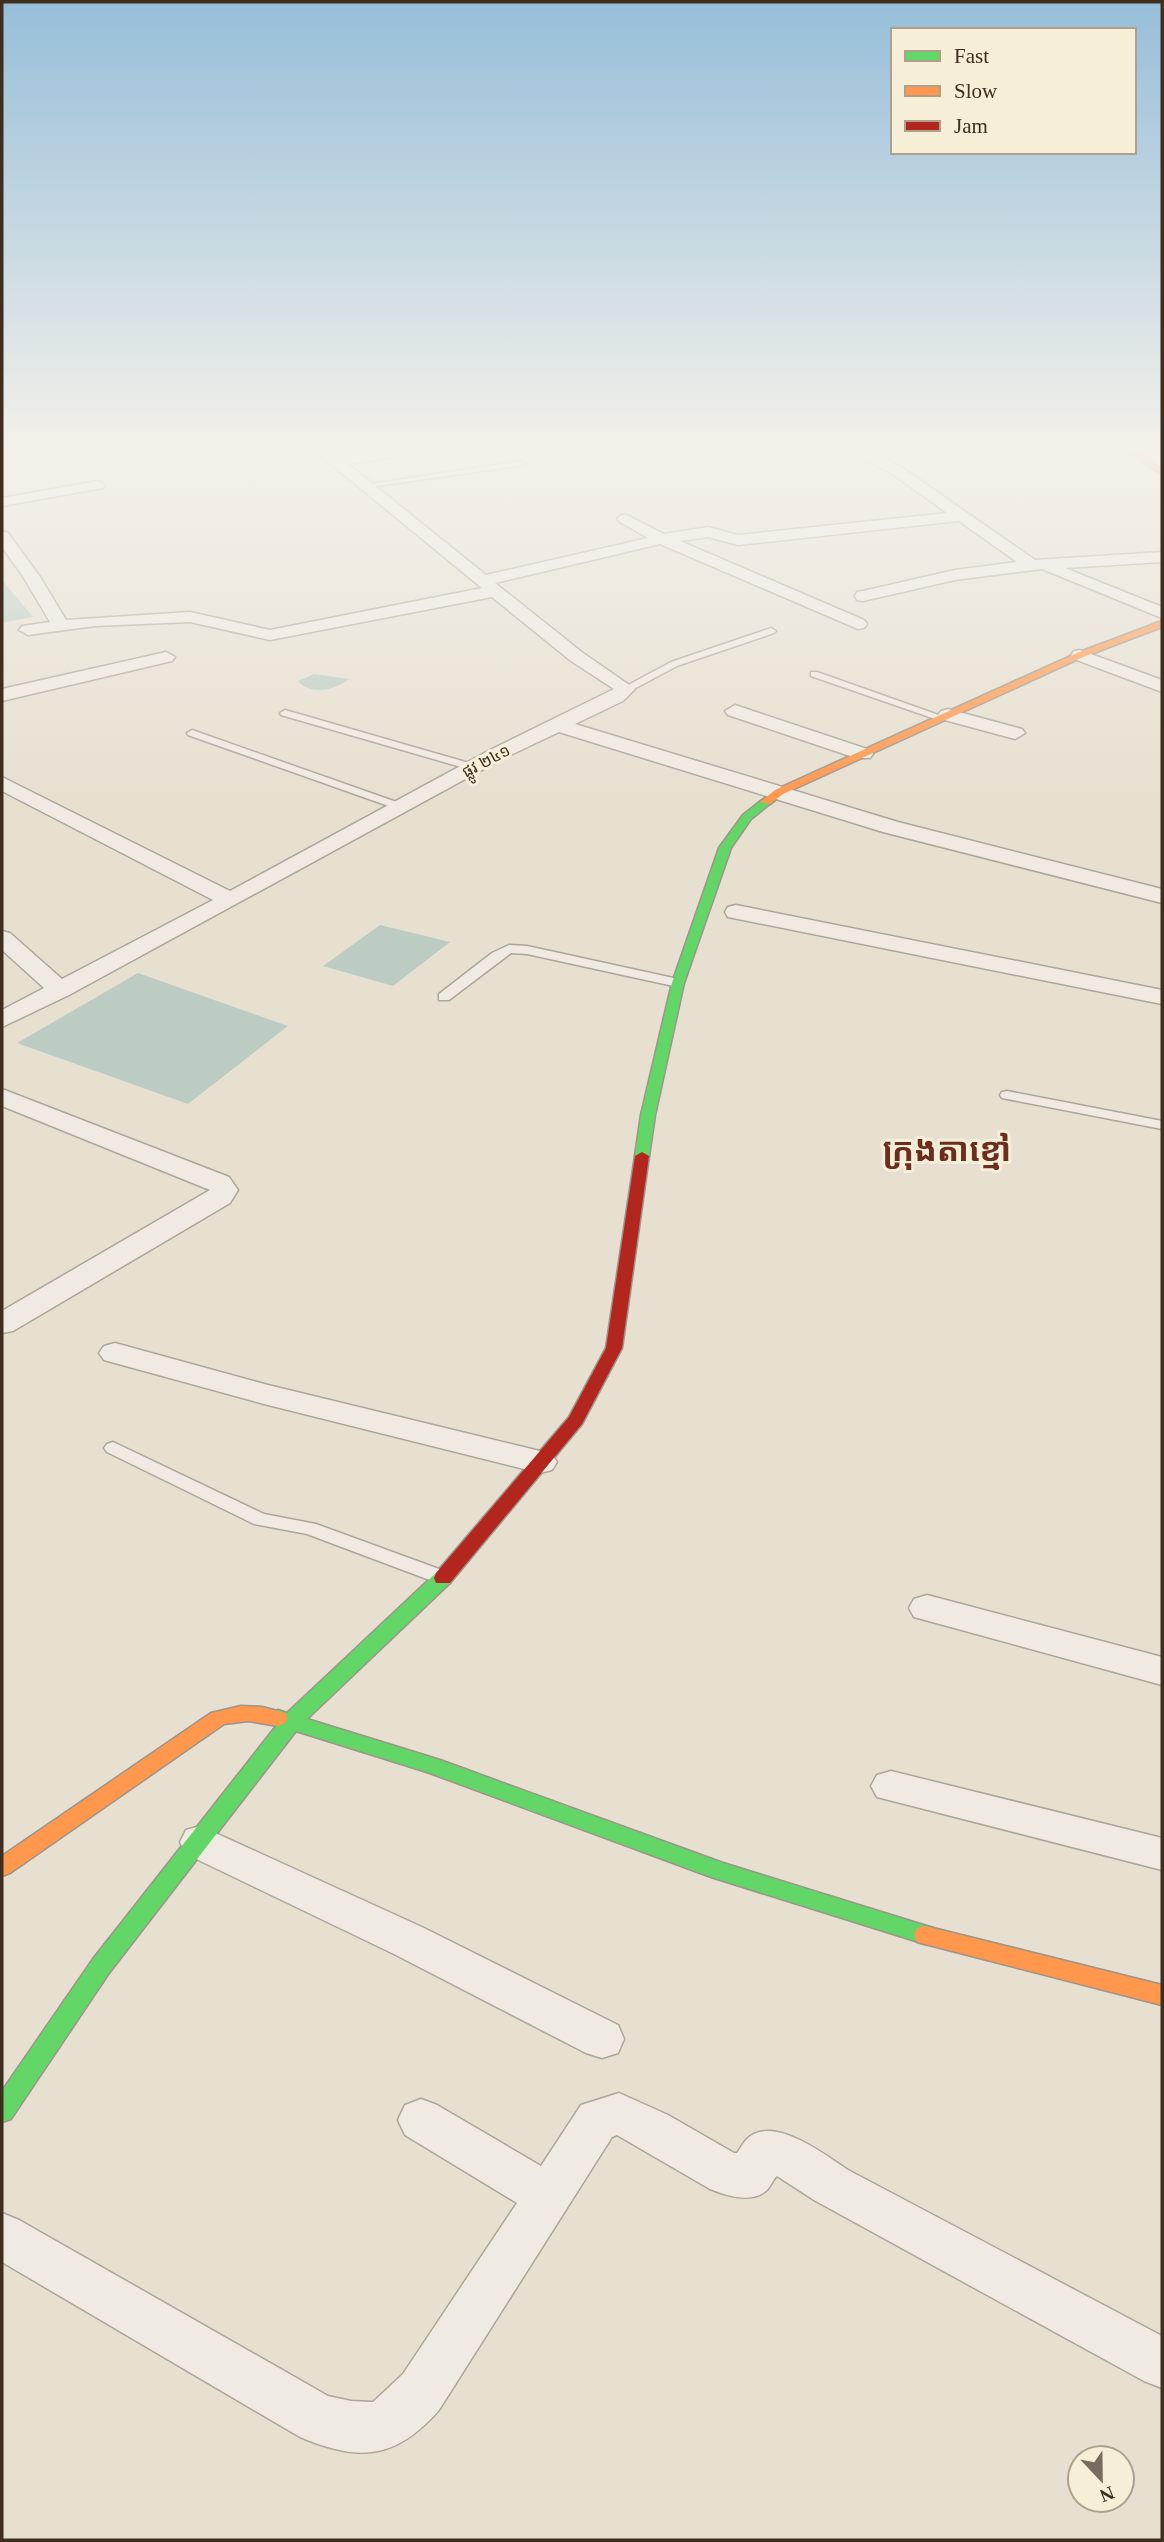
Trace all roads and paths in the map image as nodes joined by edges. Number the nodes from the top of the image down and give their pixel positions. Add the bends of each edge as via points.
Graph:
1 (24, 566) edge
2 (462, 566) edge
3 (563, 566) edge
4 (723, 566) edge
5 (1032, 566) edge
6 (1039, 566) edge
7 (488, 586) junction
8 (863, 596) dead end
9 (1162, 613) edge
10 (858, 624) dead end
11 (61, 626) junction
12 (1157, 629) edge
13 (28, 631) dead end
14 (771, 631) dead end
15 (1080, 655) junction
16 (166, 657) dead end
17 (814, 674) dead end
18 (1162, 686) edge
19 (626, 689) junction
20 (2, 695) edge
21 (735, 710) dead end
22 (285, 713) dead end
23 (945, 716) junction
24 (558, 725) junction
25 (192, 733) dead end
26 (1015, 733) dead end
27 (863, 754) junction
28 (472, 768) junction
29 (2, 783) edge
30 (779, 792) junction
31 (401, 807) junction
32 (1162, 896) edge
33 (230, 900) junction
34 (736, 912) dead end
35 (2, 938) edge
36 (678, 983) junction
37 (60, 990) junction
38 (444, 997) dead end
39 (1162, 997) edge
40 (2, 1020) edge
41 (1007, 1095) dead end
42 (2, 1097) edge
43 (1162, 1125) edge
44 (2, 1324) edge
45 (115, 1353) dead end
46 (113, 1448) dead end
47 (540, 1462) junction
48 (443, 1578) junction
49 (927, 1608) dead end
50 (1162, 1671) edge
51 (292, 1721) junction
52 (891, 1786) dead end
53 (200, 1842) junction
54 (1162, 1854) edge
55 (2, 1867) edge
56 (1162, 1995) edge
57 (602, 2039) dead end
58 (2, 2111) edge
59 (421, 2120) dead end
60 (549, 2196) junction
61 (2, 2236) edge
62 (1162, 2363) edge

1 - 11 street
2 - 7 street
3 - 7 street
4 - 10 street
5 - 8 street via 955,575
6 - 9 street
7 - 11 street via 270,635 190,617
7 - 19 street via 577,657
11 - 13 street
12 - 15 street
14 - 19 lane via 653,672
15 - 18 street
15 - 23 street
16 - 20 street
17 - 23 lane
19 - 24 street, ផ្លូវ ២៤១
21 - 27 street
22 - 28 lane
23 - 26 street
23 - 27 street
24 - 28 street, ផ្លូវ ២៤១
24 - 30 street
25 - 31 lane
27 - 30 street
28 - 31 street, ផ្លូវ ២៤១
29 - 33 street
30 - 32 street via 891,827
30 - 36 street via 747,817 725,848
31 - 33 street, ផ្លូវ ២៤១
33 - 37 street, ផ្លូវ ២៤១
34 - 39 street
35 - 37 street
36 - 38 lane via 509,949
36 - 47 street via 648,1115 614,1348 576,1420
37 - 40 street, ផ្លូវ ២៤១
41 - 43 lane
42 - 44 street via 219,1183 224,1190 220,1197
45 - 47 street
46 - 48 lane via 260,1520 310,1528
47 - 48 street
48 - 51 street
49 - 50 street
51 - 53 street
51 - 55 street via 258,1713 218,1718
51 - 56 street via 882,1925
52 - 54 street
53 - 57 street
53 - 58 street via 101,1966
59 - 60 street
60 - 61 street via 421,2392 382,2428 349,2428 318,2419
60 - 62 street via 597,2120 619,2114 727,2174 748,2176 764,2153 785,2155 831,2185

